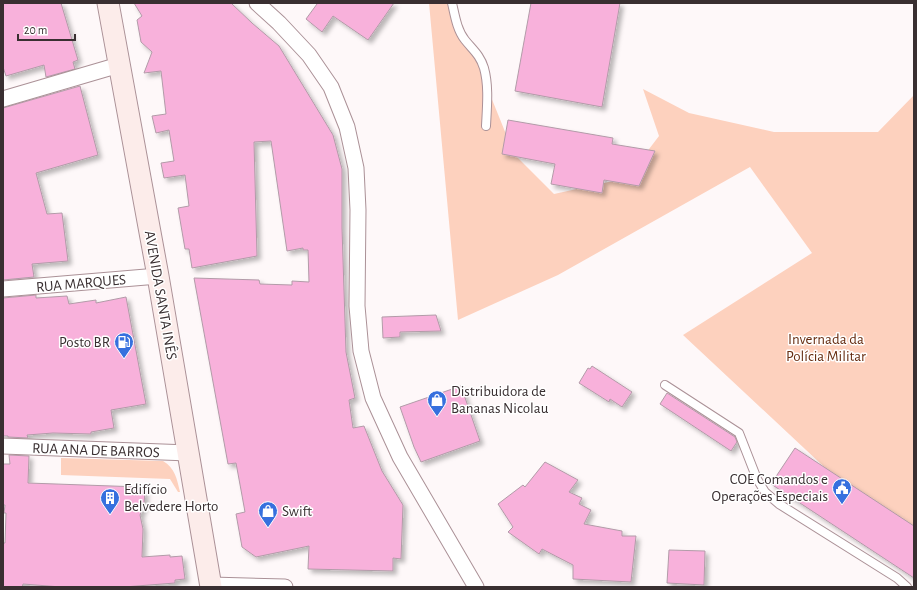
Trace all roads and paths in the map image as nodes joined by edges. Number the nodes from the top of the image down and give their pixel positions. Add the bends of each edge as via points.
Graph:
1 (108, 3) edge
2 (257, 3) edge
3 (452, 3) edge
4 (119, 65) junction
5 (3, 99) edge
6 (486, 126) dead end
7 (158, 276) junction
8 (3, 289) edge
9 (665, 385) dead end
10 (3, 446) edge
11 (189, 453) junction
12 (211, 586) edge
13 (285, 587) edge
14 (476, 587) edge
15 (907, 587) edge

1 - 4 main road, AVENIDA SANTA INÊS
2 - 14 street via 279,22 309,55 331,87 347,127 356,168 357,306 361,351 373,398 400,457
3 - 6 lane via 456,24 464,40 476,51 484,67 487,86
4 - 5 street
4 - 7 main road, AVENIDA SANTA INÊS
7 - 8 street, RUA MARQUES
7 - 11 main road, AVENIDA SANTA INÊS
9 - 15 lane via 739,433 757,479 765,492 778,504
10 - 11 street, RUA ANA DE BARROS
11 - 12 main road, AVENIDA SANTA INÊS
12 - 13 street

